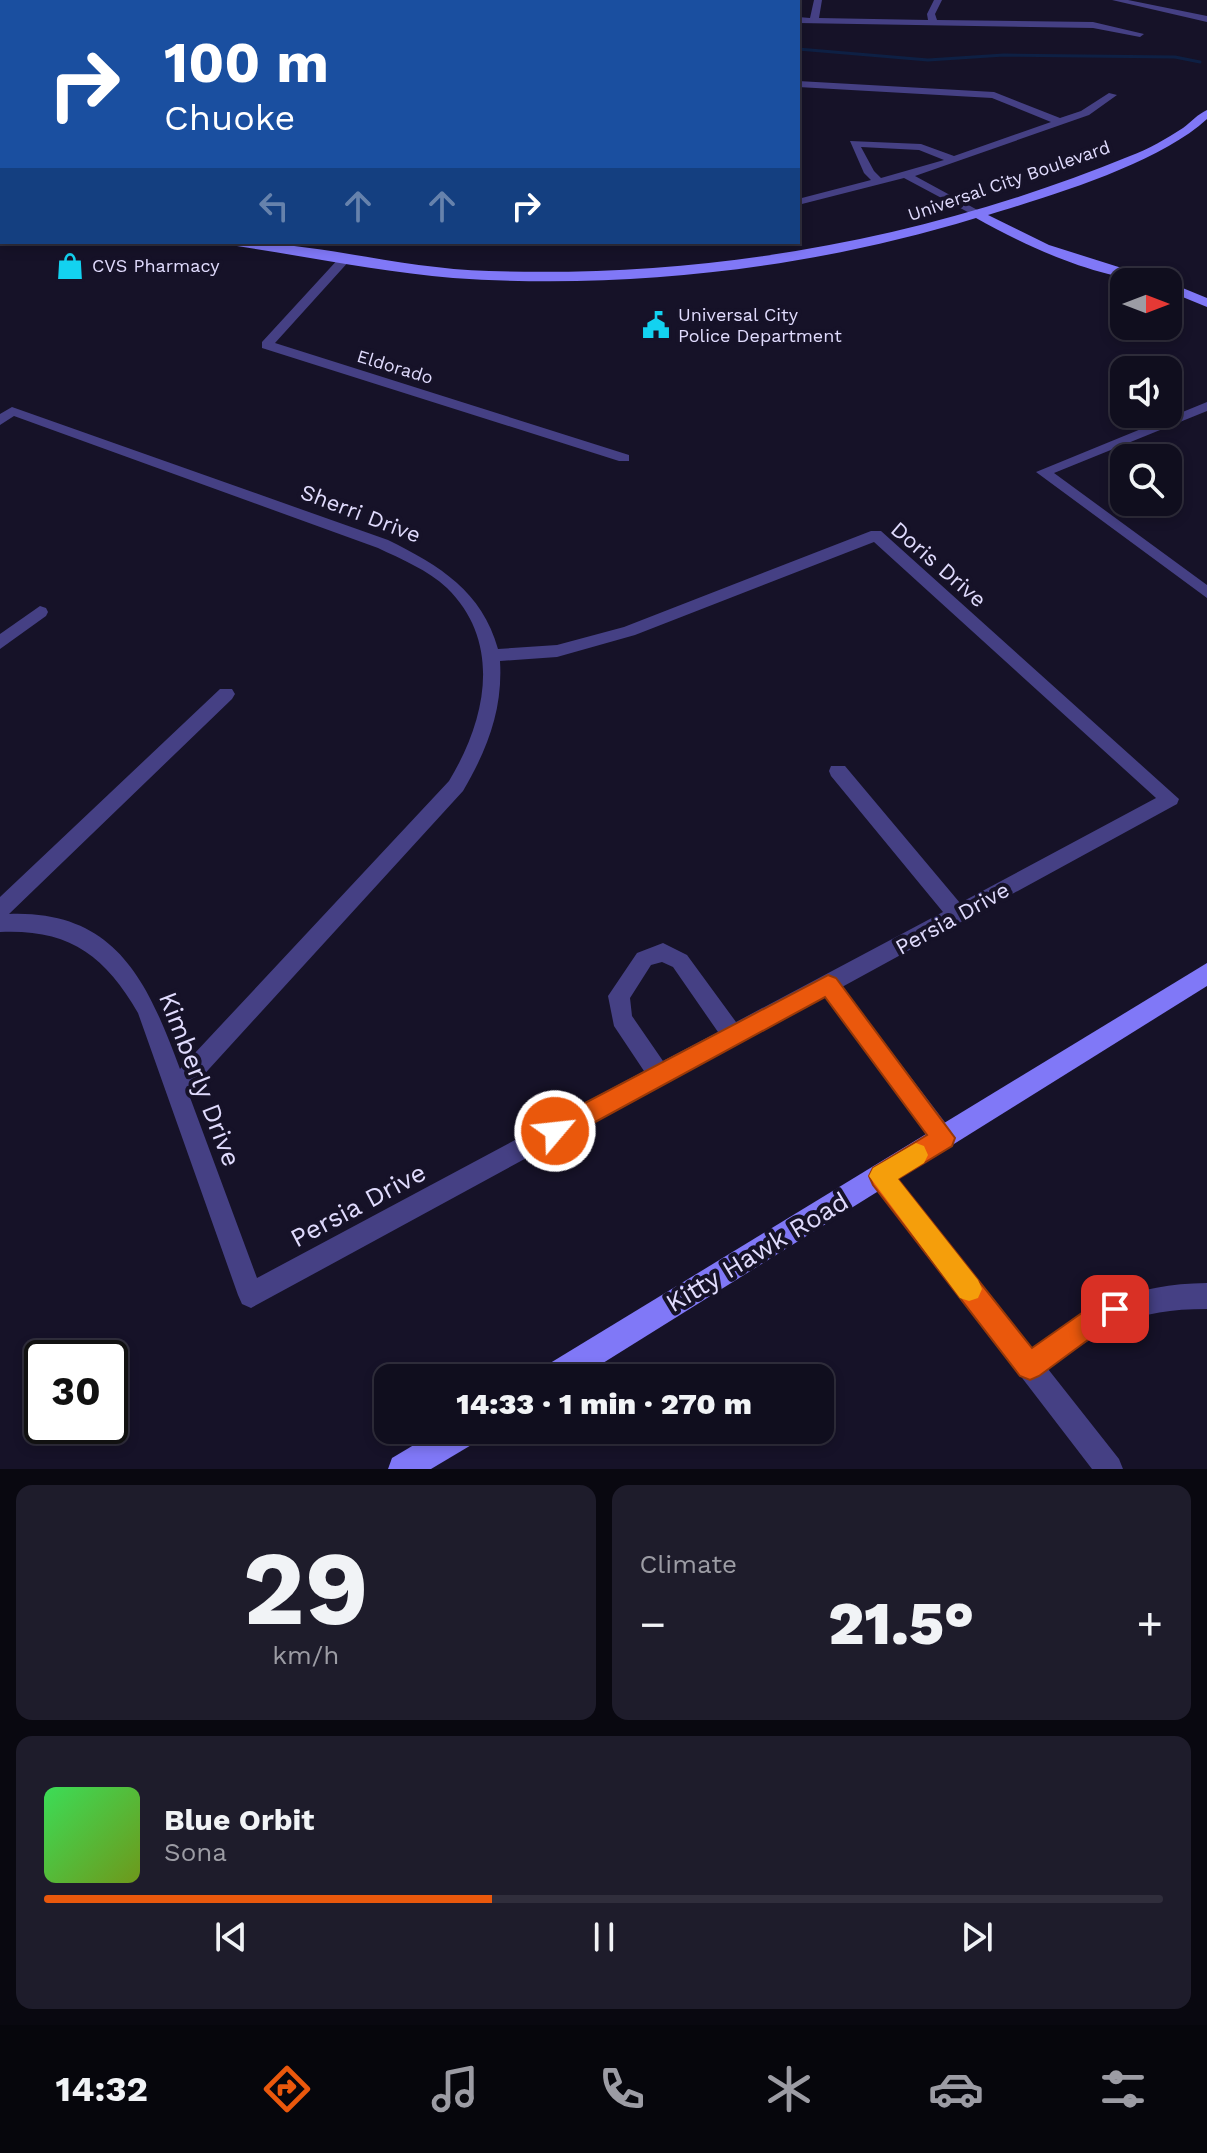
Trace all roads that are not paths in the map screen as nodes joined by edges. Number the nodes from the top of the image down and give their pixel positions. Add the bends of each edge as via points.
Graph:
1 (818, 0) edge
2 (938, 0) edge
3 (1116, 0) edge
4 (1207, 8) edge
5 (1190, 15) junction
6 (1207, 19) edge
7 (800, 20) edge
8 (814, 21) junction
9 (933, 23) junction
10 (1140, 34) dead end
11 (800, 84) edge
12 (1112, 95) dead end
13 (1207, 113) edge
14 (1060, 122) junction
15 (955, 160) junction
16 (908, 176) junction
17 (881, 183) junction
18 (800, 202) edge
19 (979, 215) junction
20 (250, 244) edge
21 (345, 259) junction
22 (1110, 268) edge
23 (1182, 292) edge
24 (1207, 303) edge
25 (1207, 406) edge
26 (6, 416) edge
27 (624, 458) dead end
28 (1206, 592) edge
29 (40, 612) dead end
30 (0, 643) edge
31 (491, 656) junction
32 (226, 694) dead end
33 (838, 771) dead end
34 (1170, 799) joint
35 (0, 910) edge
36 (958, 915) junction
37 (0, 923) edge
38 (1207, 973) edge
39 (828, 985) junction
40 (733, 1036) junction
41 (660, 1075) junction
42 (176, 1089) junction
43 (943, 1138) junction
44 (881, 1176) junction
45 (251, 1295) joint
46 (1207, 1296) edge
47 (575, 1364) edge
48 (1030, 1366) junction
49 (444, 1444) edge
50 (403, 1469) edge
51 (1109, 1469) edge

1 - 8 street
2 - 9 street
3 - 5 street
4 - 5 street
5 - 6 street
7 - 8 street
8 - 9 street
9 - 10 street via 1093,25
11 - 14 street via 994,95
12 - 14 street
13 - 19 street, Universal City Boulevard via 1170,141
14 - 15 street
15 - 16 street
15 - 17 street via 921,147 854,143 869,173
16 - 17 street
16 - 19 street
17 - 18 street
19 - 21 street, Universal City Boulevard via 869,245 715,269 475,275
19 - 22 street via 1017,238
20 - 21 street, Universal City Boulevard
21 - 27 street, Eldorado via 267,345
23 - 24 street
25 - 28 street via 1043,472
26 - 31 street, Sherri Drive via 383,544 421,562 466,599
29 - 30 street
31 - 34 street, Doris Drive via 557,651 629,631 876,535
31 - 42 street, Sherri Drive via 488,725 456,786
32 - 35 street
33 - 36 street
34 - 36 street, Persia Drive
36 - 39 street, Persia Drive
37 - 42 street, Kimberly Drive via 34,922 61,929 108,954 131,978
38 - 43 street, Kitty Hawk Road
39 - 40 street, Persia Drive
39 - 43 street
40 - 41 street, Persia Drive
40 - 41 street via 680,961 663,952 644,959 619,996 620,1008
41 - 45 street, Persia Drive
42 - 45 street, Kimberly Drive
43 - 44 street, Kitty Hawk Road
44 - 47 street, Kitty Hawk Road
44 - 48 street
46 - 48 street via 1159,1297 1115,1309
48 - 51 street
49 - 50 street

